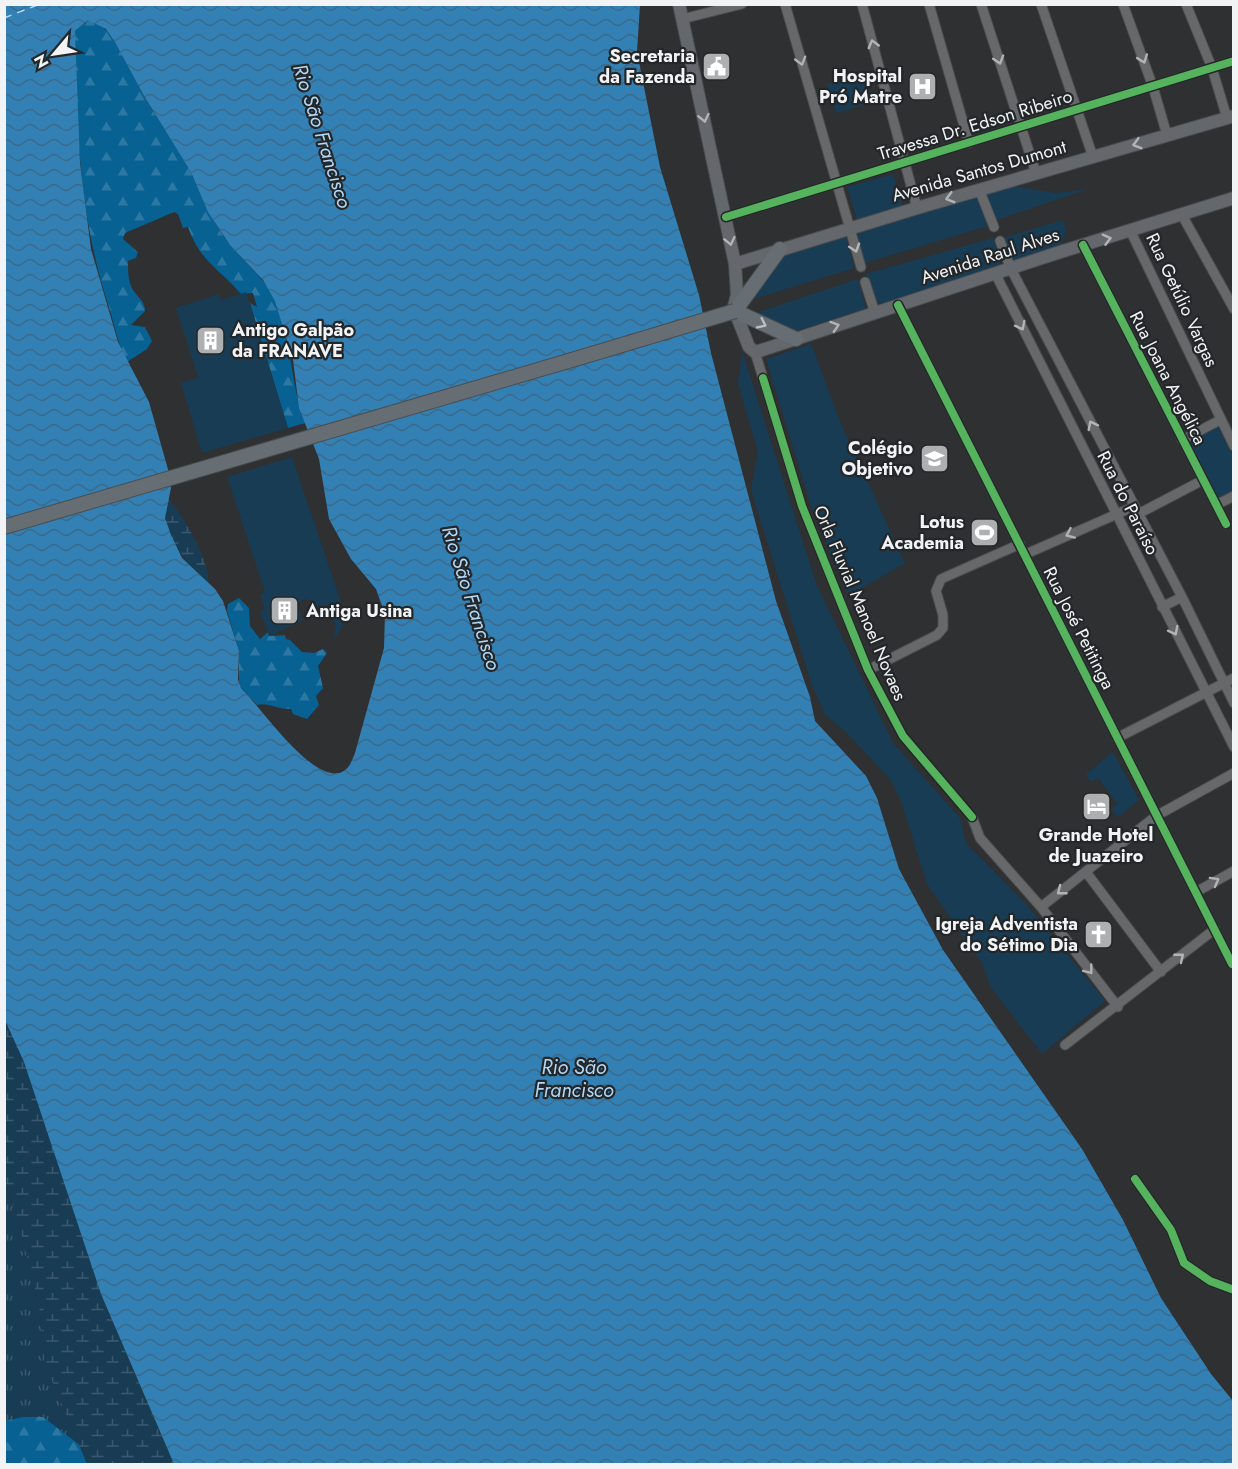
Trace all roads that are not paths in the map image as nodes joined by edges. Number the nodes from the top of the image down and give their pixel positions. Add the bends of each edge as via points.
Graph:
1 (679, 4) edge
2 (742, 4) edge
3 (785, 4) edge
4 (862, 4) edge
5 (929, 4) edge
6 (981, 4) edge
7 (1041, 4) edge
8 (1123, 4) edge
9 (1186, 4) edge
10 (682, 19) junction
11 (1233, 61) edge
12 (1212, 68) junction
13 (1153, 87) junction
14 (1075, 110) junction
15 (1230, 117) edge
16 (1020, 128) junction
17 (1167, 135) junction
18 (969, 142) junction
19 (1093, 157) junction
20 (904, 162) junction
21 (1036, 173) junction
22 (836, 182) junction
23 (979, 189) junction
24 (1233, 198) edge
25 (917, 208) junction
26 (1182, 214) junction
27 (726, 217) junction
28 (994, 228) dead end
29 (849, 229) junction
30 (1131, 232) junction
31 (1000, 241) dead end
32 (1083, 245) junction
33 (780, 249) junction
34 (735, 264) junction
35 (861, 267) dead end
36 (1011, 268) junction
37 (995, 273) junction
38 (866, 282) dead end
39 (898, 305) junction
40 (735, 309) junction
41 (1233, 309) edge
42 (875, 313) junction
43 (792, 338) junction
44 (757, 352) junction
45 (1220, 420) junction
46 (1182, 440) junction
47 (1233, 446) edge
48 (1203, 480) junction
49 (1233, 496) edge
50 (1216, 505) junction
51 (1136, 510) junction
52 (1115, 514) junction
53 (1226, 524) dead end
54 (4, 527) edge
55 (1020, 544) junction
56 (1026, 554) junction
57 (1182, 597) junction
58 (1162, 607) junction
59 (1233, 678) edge
60 (1223, 683) junction
61 (1205, 692) junction
62 (1233, 703) edge
63 (1118, 738) junction
64 (1233, 747) edge
65 (1233, 773) edge
66 (1156, 816) junction
67 (972, 817) dead end
68 (1233, 871) edge
69 (1086, 872) junction
70 (1196, 892) junction
71 (1041, 908) junction
72 (1215, 929) junction
73 (1232, 964) dead end
74 (1161, 972) junction
75 (1118, 1007) junction
76 (1065, 1045) dead end
77 (1135, 1179) dead end
78 (1233, 1290) edge

1 - 10 main road
2 - 10 street
3 -> 22 street
20 -> 4 street
5 - 18 street
6 -> 16 street
7 - 14 street
8 -> 13 street
9 - 12 street
10 -> 27 main road
11 - 12 street, Travessa Dr. Edson Ribeiro
12 - 13 street, Travessa Dr. Edson Ribeiro
12 - 15 street
13 - 14 street, Travessa Dr. Edson Ribeiro
13 - 17 street
14 - 16 street, Travessa Dr. Edson Ribeiro
14 - 19 street
15 - 17 main road, Avenida Santos Dumont
16 - 18 street, Travessa Dr. Edson Ribeiro
16 - 21 street
17 -> 19 main road, Avenida Santos Dumont
18 - 20 street, Travessa Dr. Edson Ribeiro
19 - 21 main road, Avenida Santos Dumont
20 - 22 street, Travessa Dr. Edson Ribeiro
20 - 25 street
21 - 23 main road, Avenida Santos Dumont
22 - 27 street, Travessa Dr. Edson Ribeiro
22 - 29 street
23 -> 25 main road, Avenida Santos Dumont
23 - 28 street
24 - 26 main road, Avenida Raul Alves
25 - 29 main road, Avenida Santos Dumont
26 - 30 main road, Avenida Raul Alves
26 - 41 street
27 -> 34 main road
29 - 33 main road, Avenida Santos Dumont
29 -> 35 street
32 -> 30 main road, Avenida Raul Alves
30 - 45 street, Rua Getúlio Vargas
31 - 36 street, Rua do Paraíso
32 - 36 main road, Avenida Raul Alves
32 - 46 street, Rua Joana Angélica
33 - 34 main road, Avenida Santos Dumont
33 - 40 highway
34 - 40 main road
36 - 37 main road, Avenida Raul Alves
51 -> 36 street, Rua do Paraíso
37 - 39 main road, Avenida Raul Alves
37 -> 52 street, Rua do Paraíso
38 - 42 street
39 - 42 main road, Avenida Raul Alves
39 - 55 street, Rua José Petitinga
40 -> 43 highway
40 - 44 main road via 749,347
40 - 54 highway, bridge via 592,354 576,348 491,375 476,387
43 -> 42 main road, Avenida Raul Alves
43 - 44 main road, Avenida Raul Alves
44 - 55 street, Orla Fluvial Manoel Novaes via 802,506 868,670 943,628 944,615 936,591 941,579
45 - 46 street
45 - 47 street, Rua Getúlio Vargas
46 - 48 street, Rua Joana Angélica
48 - 50 street, Rua Joana Angélica
48 - 51 street
49 - 50 street
50 - 53 street, Rua Joana Angélica
51 - 52 street
51 - 57 street, Rua do Paraíso
52 -> 56 street
52 - 58 street, Rua do Paraíso
55 - 56 street, Rua José Petitinga
56 - 63 street, Rua José Petitinga
57 - 58 street
57 - 60 street, Rua do Paraíso
58 -> 61 street, Rua do Paraíso
59 - 60 street
60 - 61 street
60 - 62 street, Rua do Paraíso
61 - 63 street
61 - 64 street, Rua do Paraíso
63 - 66 street, Rua José Petitinga
65 - 66 street
66 - 69 street
66 - 70 street, Rua José Petitinga
67 - 71 street via 980,838
70 -> 68 street
69 -> 71 street
69 - 74 street
70 - 72 street, Rua José Petitinga
71 -> 75 street
72 - 73 street, Rua José Petitinga
74 -> 72 street
74 - 75 street
75 - 76 street
77 - 78 street via 1171,1230 1184,1263 1210,1281

